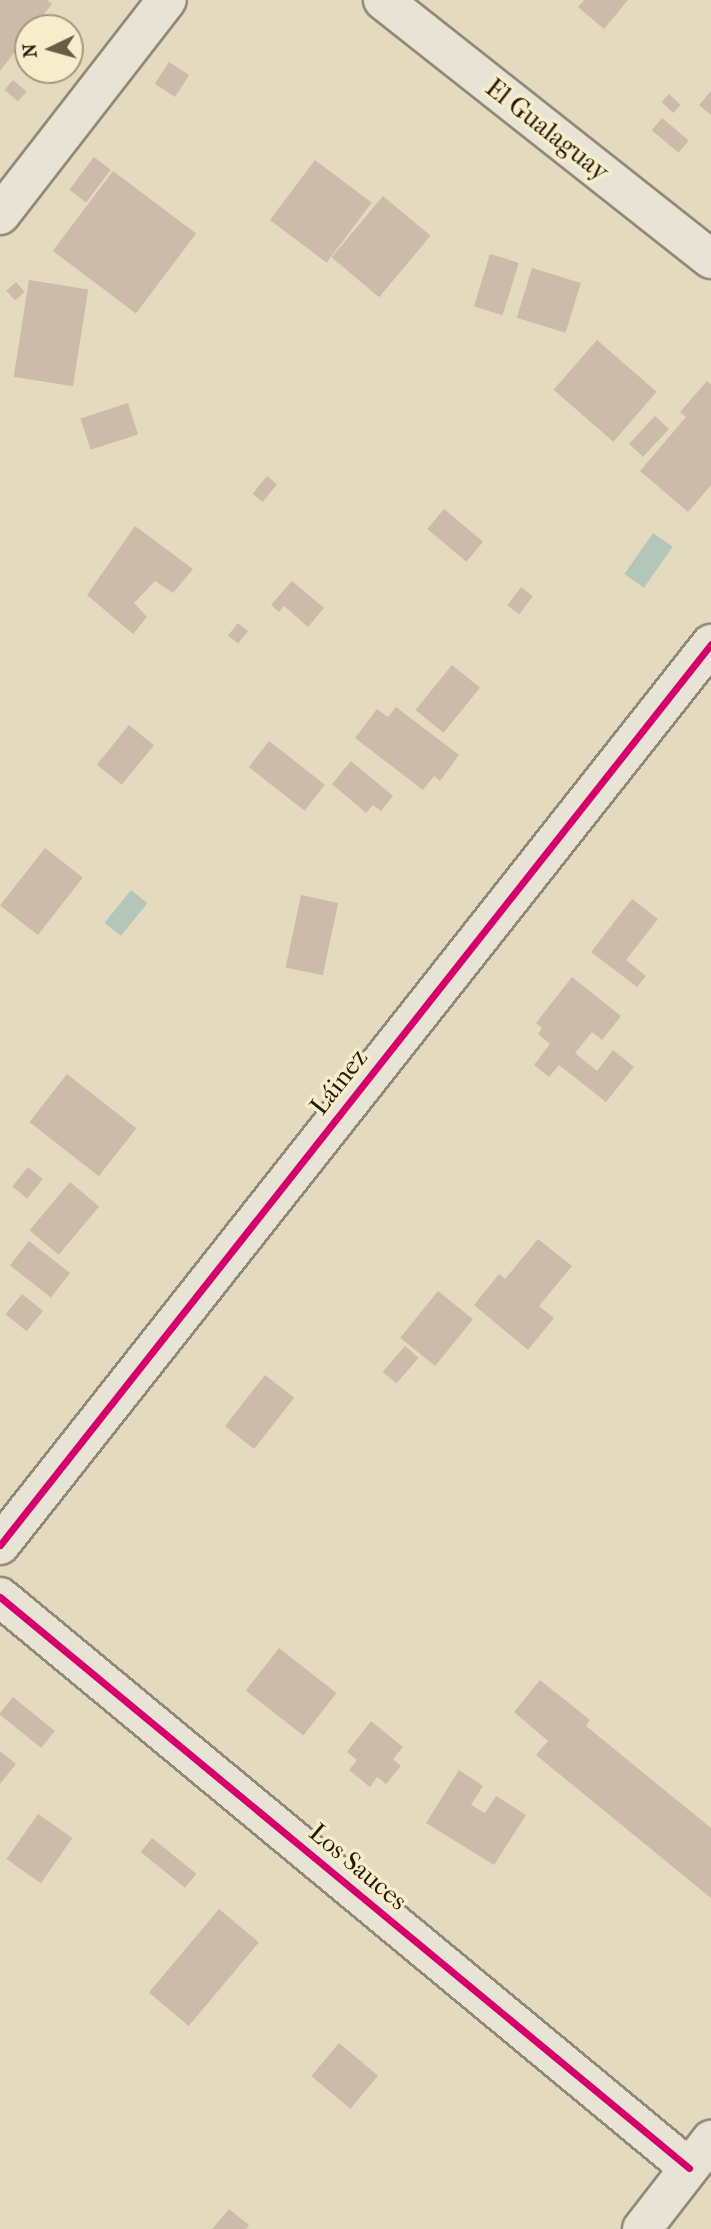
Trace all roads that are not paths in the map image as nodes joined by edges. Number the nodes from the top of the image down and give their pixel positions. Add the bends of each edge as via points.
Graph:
1 (167, 0) edge
2 (383, 0) edge
3 (0, 215) edge
4 (711, 259) edge
5 (711, 644) edge
6 (0, 1545) edge
7 (0, 1597) edge
8 (700, 2154) edge
9 (642, 2229) edge

1 - 3 street
2 - 4 street, El Gualaguay
5 - 6 street, Láinez
7 - 8 street, Los Sauces
8 - 9 street

